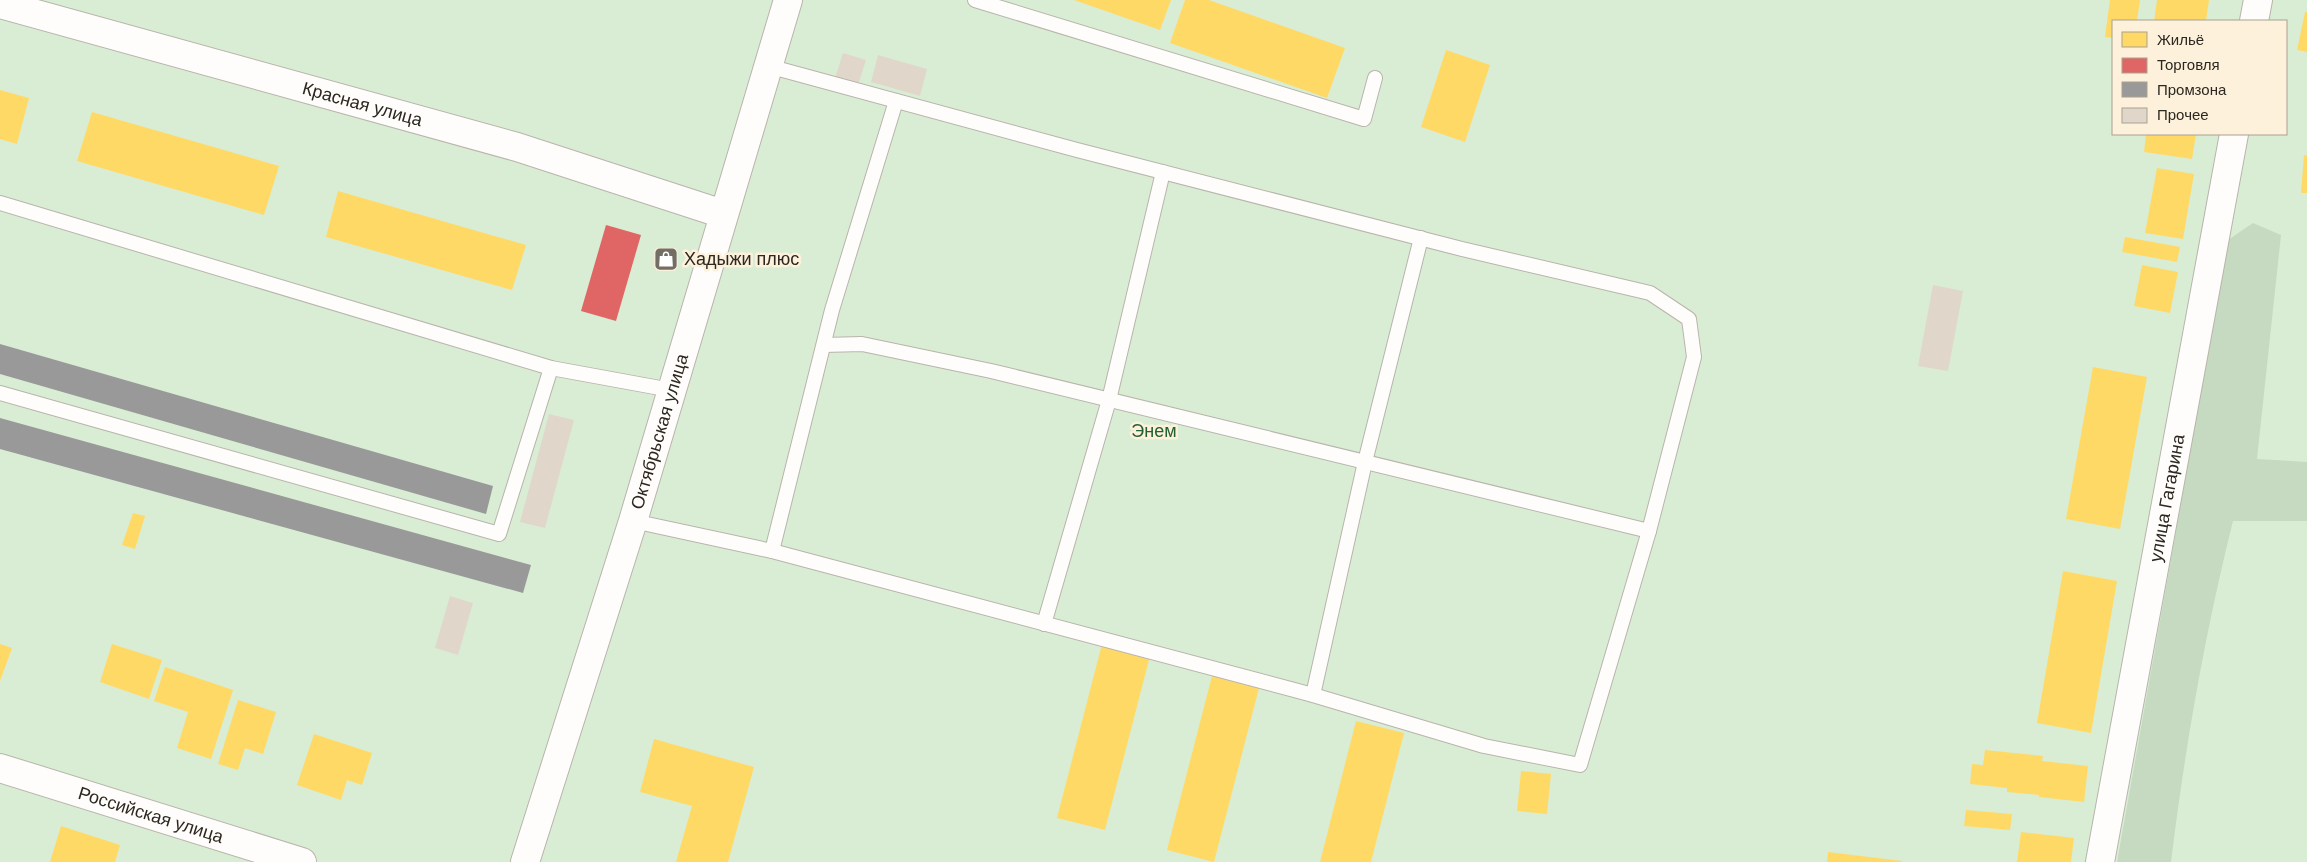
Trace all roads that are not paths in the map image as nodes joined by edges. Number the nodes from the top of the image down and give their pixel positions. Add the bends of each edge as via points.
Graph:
1 (788, 0) edge
2 (975, 0) edge
3 (2258, 0) edge
4 (0, 4) edge
5 (70, 11) edge
6 (2254, 20) edge
7 (768, 66) junction
8 (1375, 78) dead end
9 (896, 101) junction
10 (2234, 135) edge
11 (1162, 172) junction
12 (0, 203) edge
13 (723, 214) junction
14 (1421, 238) junction
15 (824, 345) junction
16 (552, 368) junction
17 (671, 390) junction
18 (0, 393) edge
19 (1109, 400) junction
20 (1366, 462) junction
21 (633, 521) junction
22 (1649, 531) junction
23 (772, 551) junction
24 (1044, 624) junction
25 (1313, 695) junction
26 (0, 768) edge
27 (302, 862) edge
28 (525, 862) edge
29 (2100, 862) edge

1 - 7 street, Октябрьская улица
2 - 8 lane via 1364,118
3 - 6 street
4 - 5 street, Красная улица
5 - 13 street, Красная улица via 517,147
7 - 9 lane
7 - 13 street, Октябрьская улица
9 - 11 lane
9 - 15 lane
10 - 29 street, улица Гагарина
11 - 14 lane
11 - 19 lane
12 - 16 lane
13 - 17 street, Октябрьская улица
14 - 20 lane
14 - 22 lane via 1650,293 1688,319 1694,357
15 - 19 lane via 862,344
15 - 23 lane
16 - 17 lane
16 - 18 lane via 499,534
17 - 21 street, Октябрьская улица
19 - 20 lane
19 - 24 lane
20 - 22 lane
20 - 25 lane
21 - 23 lane
21 - 28 street, Октябрьская улица
22 - 25 lane via 1580,765 1484,746
23 - 24 lane
24 - 25 lane
26 - 27 street, Российская улица

